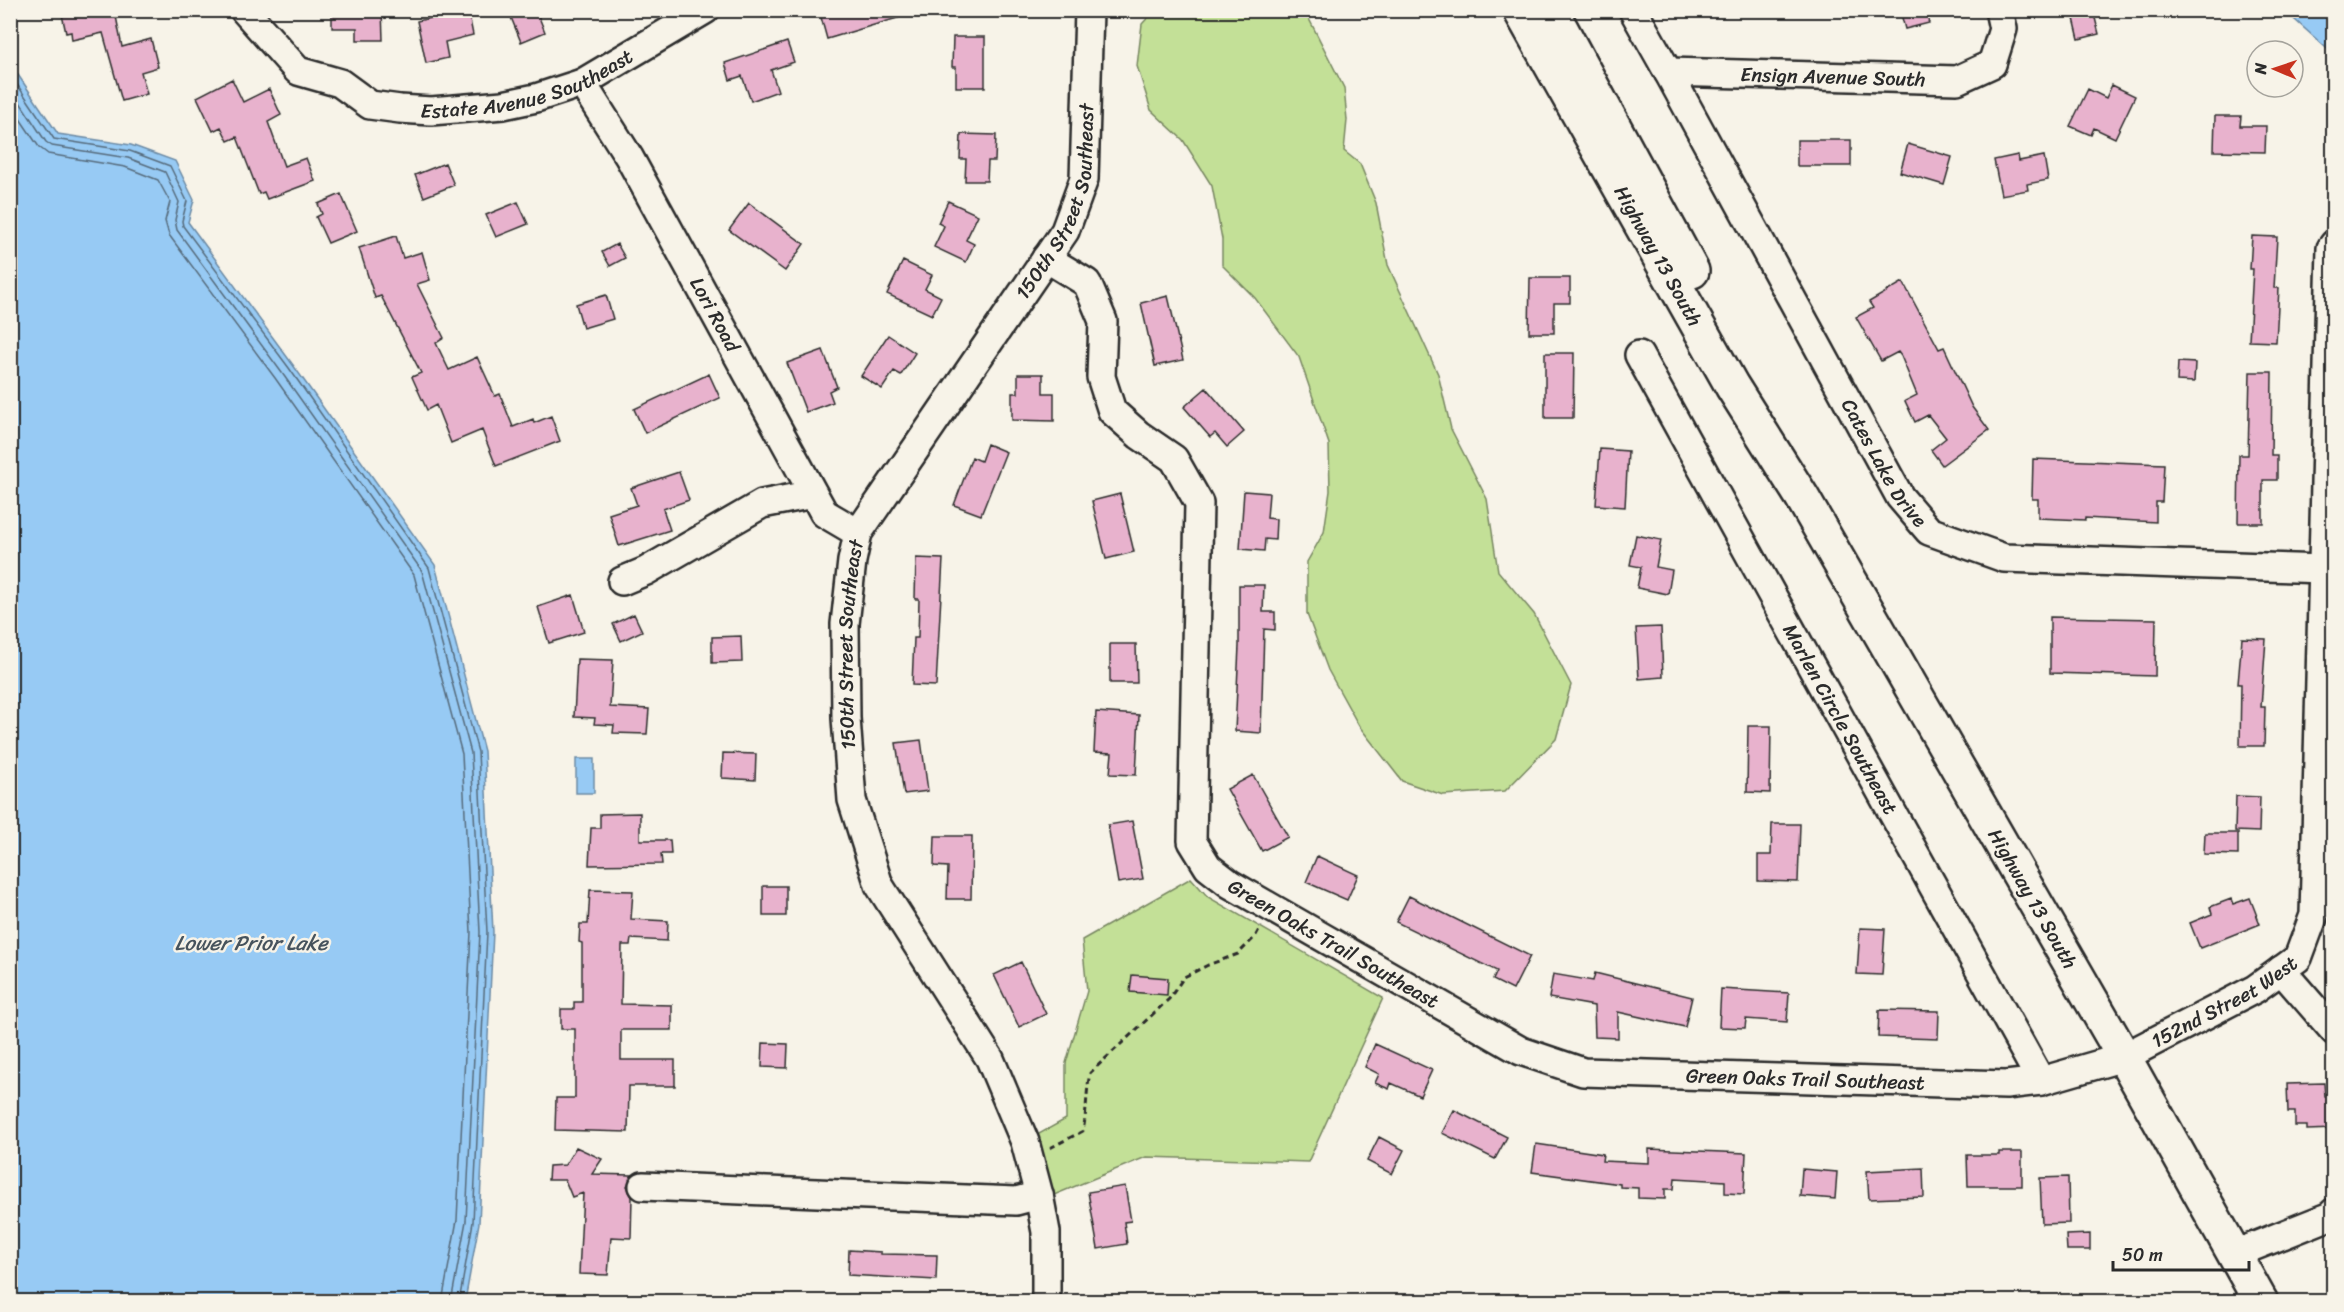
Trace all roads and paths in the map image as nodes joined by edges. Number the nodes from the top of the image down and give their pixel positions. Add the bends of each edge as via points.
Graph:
1 (244, 10) edge
2 (705, 10) edge
3 (1089, 10) edge
4 (1520, 10) edge
5 (1551, 10) edge
6 (1633, 10) edge
7 (1999, 10) edge
8 (1668, 72) junction
9 (582, 83) junction
10 (2332, 246) edge
11 (1046, 258) junction
12 (1639, 355) dead end
13 (813, 494) junction
14 (1802, 497) junction
15 (858, 533) junction
16 (2324, 569) junction
17 (622, 582) dead end
18 (1272, 909) junction
19 (2281, 970) junction
20 (2334, 1031) edge
21 (2124, 1057) junction
22 (2041, 1082) junction
23 (1029, 1156) junction
24 (643, 1186) dead end
25 (1040, 1195) junction
26 (2332, 1215) edge
27 (2235, 1254) junction
28 (1046, 1302) edge
29 (2261, 1302) edge

1 - 9 street, Estate Avenue Southeast via 298,71 340,84 370,105 431,111 503,105
2 - 9 street, Estate Avenue Southeast
3 - 11 street, 150th Street Southeast via 1084,178 1065,231
4 - 14 main road, Highway 13 South via 1732,387
5 - 14 main road, Highway 13 South via 1749,379
6 - 8 street, Cates Lake Drive
7 - 8 street, Ensign Avenue South via 2003,29 1992,64 1957,80
8 - 16 street, Cates Lake Drive via 1900,497 1929,531 2004,558
9 - 13 street, Lori Road via 629,157
10 - 16 street, 152nd Street West
11 - 15 street, 150th Street Southeast
11 - 18 street, Green Oaks Trail Southeast via 1087,283 1103,321 1101,377 1112,411 1138,435 1174,459 1199,503 1192,841 1208,867
12 - 22 street, Marlen Circle Southeast
13 - 15 street, Lori Road via 824,513
13 - 17 street via 762,504
14 - 21 main road, Highway 13 South
15 - 23 street, 150th Street Southeast via 845,624 852,800 879,885 990,1059
16 - 19 street, 152nd Street West via 2314,915 2298,958
18 - 22 street, Green Oaks Trail Southeast via 1521,1051 1583,1072 2006,1085
18 - 23 path via 1255,937 1238,954 1184,977 1169,999 1090,1072 1083,1131
19 - 20 street
19 - 21 street, 152nd Street West via 2255,989
21 - 22 street, Green Oaks Trail Southeast
21 - 27 main road, Highway 13 South
23 - 25 street, 150th Street Southeast
24 - 25 street via 1016,1201
25 - 28 street, 150th Street Southeast via 1046,1232
26 - 27 street
27 - 29 main road, Highway 13 South

